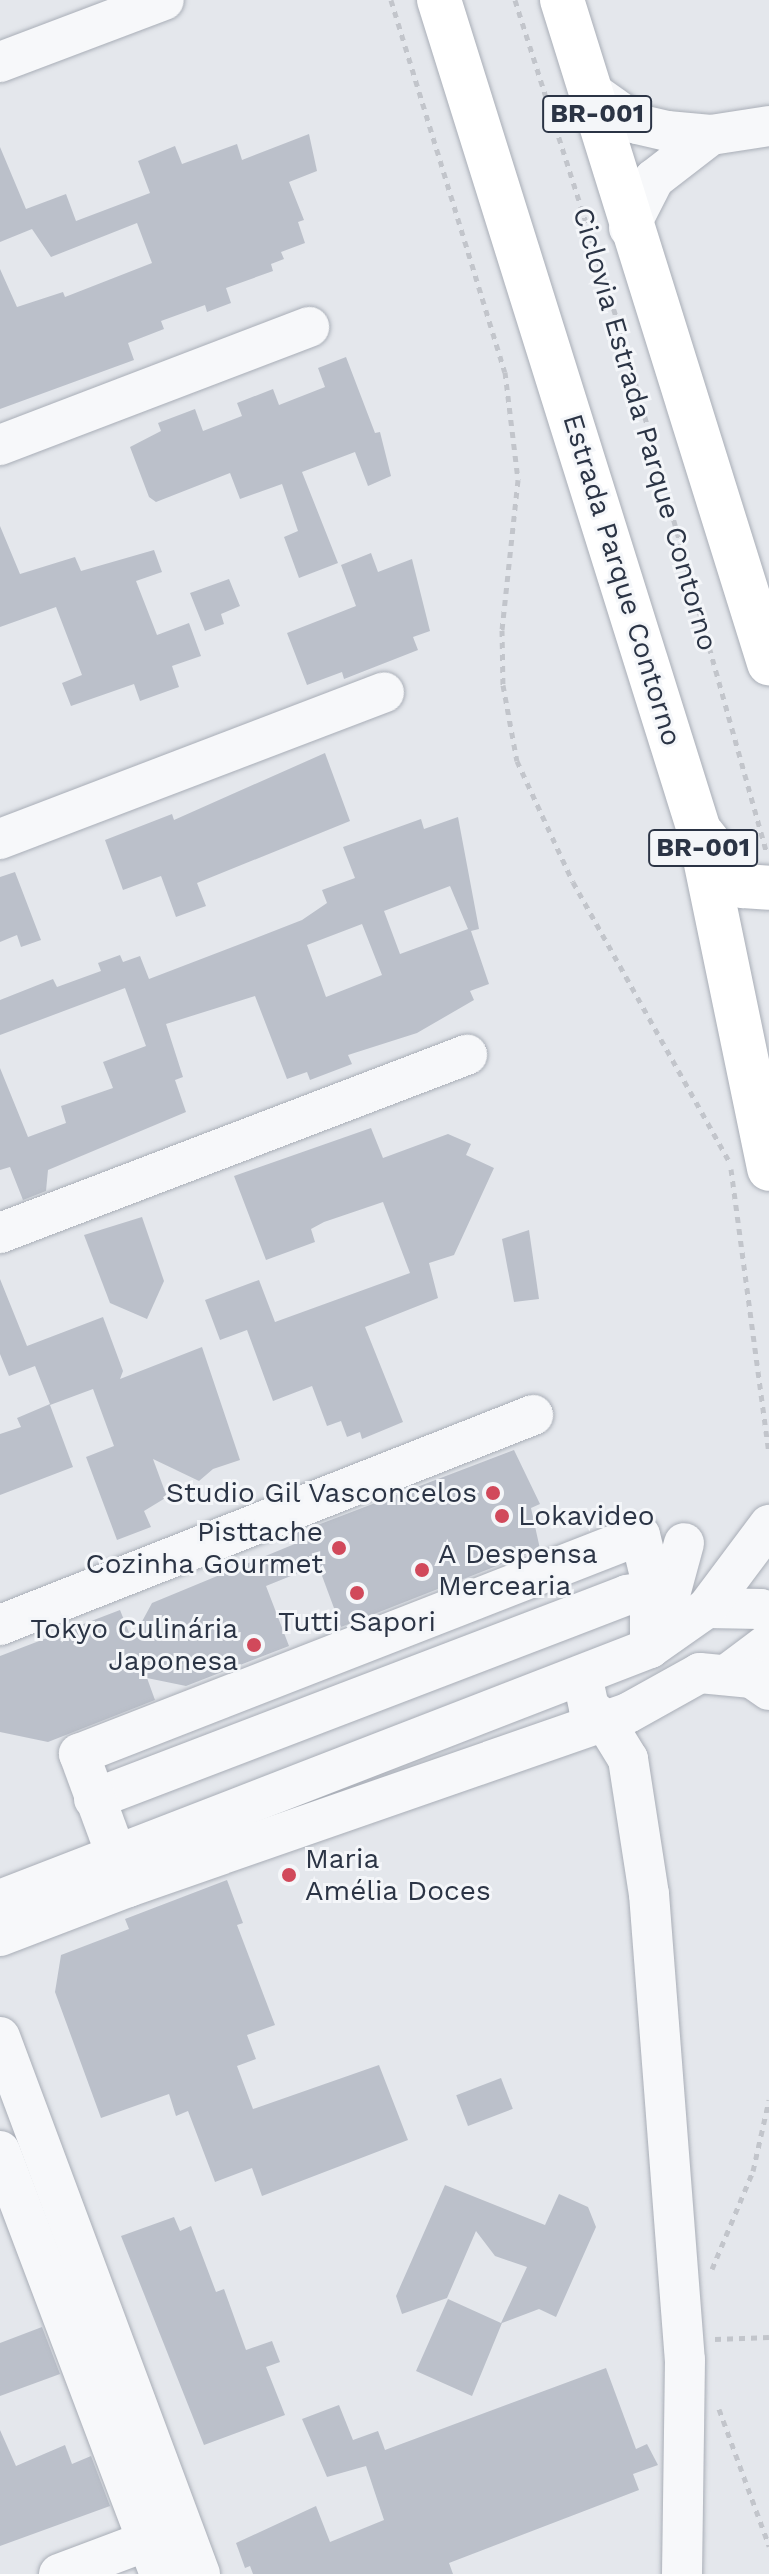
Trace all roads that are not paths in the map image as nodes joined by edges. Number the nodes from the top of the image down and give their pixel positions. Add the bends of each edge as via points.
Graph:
1 (164, 0) edge
2 (439, 0) edge
3 (562, 0) edge
4 (0, 62) edge
5 (592, 92) junction
6 (769, 126) edge
7 (711, 135) junction
8 (629, 228) junction
9 (309, 327) dead end
10 (0, 445) edge
11 (769, 663) edge
12 (384, 692) dead end
13 (699, 830) junction
14 (0, 839) edge
15 (769, 888) edge
16 (467, 1055) dead end
17 (745, 1160) edge
18 (0, 1233) edge
19 (533, 1415) dead end
20 (769, 1525) edge
21 (684, 1543) dead end
22 (672, 1600) junction
23 (769, 1615) edge
24 (0, 1625) edge
25 (769, 1643) edge
26 (729, 1673) junction
27 (582, 1675) junction
28 (769, 1690) edge
29 (604, 1720) junction
30 (94, 1799) junction
31 (121, 1872) junction
32 (0, 1900) edge
33 (0, 1936) edge
34 (1, 2041) edge
35 (0, 2151) edge
36 (23, 2190) edge
37 (163, 2548) edge
38 (59, 2574) edge
39 (200, 2574) edge
40 (682, 2574) edge

1 - 4 street
2 - 13 highway, Estrada Parque Contorno / BR-001
3 - 5 highway, BR-001
5 - 7 street via 637,124
5 - 8 highway, BR-001
6 - 7 street
7 - 8 street via 654,179
8 - 11 highway, BR-001
9 - 10 street
12 - 14 street
13 - 15 highway via 743,886
13 - 17 highway, Estrada Parque Contorno / BR-001
16 - 18 street
19 - 24 street
20 - 22 street
21 - 22 street
22 - 23 street via 761,1609
22 - 27 street via 650,1648
22 - 30 street via 627,1595
22 - 30 street via 640,1535 79,1754
25 - 26 street
26 - 28 street via 752,1678
26 - 29 street via 700,1673 628,1713
27 - 29 street via 589,1707
27 - 31 street
29 - 31 street
29 - 40 street via 628,1759 649,1894 685,2360
30 - 31 street
31 - 32 street
31 - 33 street
34 - 36 street
35 - 36 street
36 - 37 street
37 - 38 street
37 - 39 street

